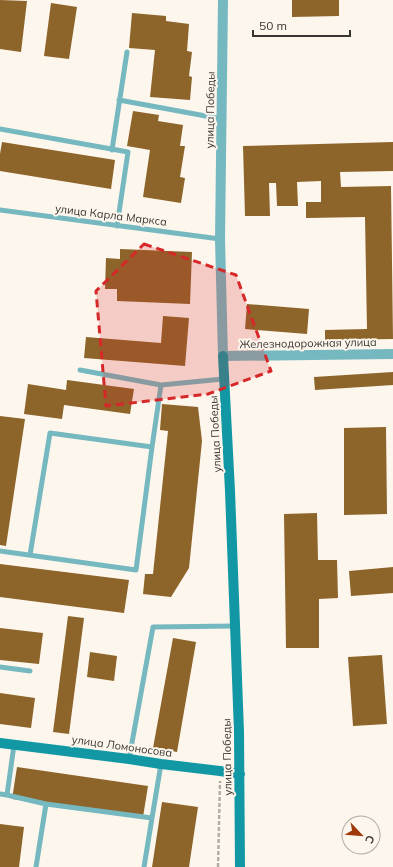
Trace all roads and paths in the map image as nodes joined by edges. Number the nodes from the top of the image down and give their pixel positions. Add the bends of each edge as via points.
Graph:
1 (224, 0) edge
2 (126, 52) dead end
3 (119, 100) junction
4 (222, 119) junction
5 (0, 129) edge
6 (112, 150) junction
7 (0, 210) edge
8 (117, 226) junction
9 (220, 239) junction
10 (393, 354) edge
11 (223, 356) junction
12 (80, 370) dead end
13 (223, 379) junction
14 (161, 385) junction
15 (152, 447) junction
16 (0, 551) edge
17 (30, 555) junction
18 (235, 626) junction
19 (0, 667) edge
20 (30, 671) dead end
21 (0, 743) edge
22 (14, 745) junction
23 (129, 758) junction
24 (161, 764) junction
25 (220, 771) junction
26 (240, 774) junction
27 (0, 794) edge
28 (7, 795) junction
29 (46, 804) junction
30 (152, 818) junction
31 (36, 867) edge
32 (144, 867) edge
33 (218, 867) edge
34 (240, 867) edge

1 - 4 street, улица Победы
2 - 3 lane
3 - 4 lane
3 - 6 lane
4 - 9 street, улица Победы
5 - 6 lane
6 - 8 lane via 128,152
7 - 8 lane, улица Карла Маркса
8 - 9 lane, улица Карла Маркса
9 - 11 street, улица Победы
10 - 11 street, Железнодорожная улица
11 - 13 street, улица Победы
12 - 14 lane
13 - 14 lane
13 - 18 street, улица Победы
14 - 15 lane
15 - 17 lane via 50,433
15 - 17 lane via 136,570
16 - 17 lane
18 - 23 lane via 153,627
18 - 26 street, улица Победы
19 - 20 lane
21 - 22 street, улица Ломоносова
22 - 23 street, улица Ломоносова
22 - 28 lane
23 - 24 street, улица Ломоносова
24 - 25 street, улица Ломоносова
24 - 30 lane
25 - 26 street, улица Ломоносова
25 - 33 path
26 - 34 street, улица Победы
27 - 28 lane
28 - 29 lane
29 - 30 lane
29 - 31 lane
30 - 32 lane

